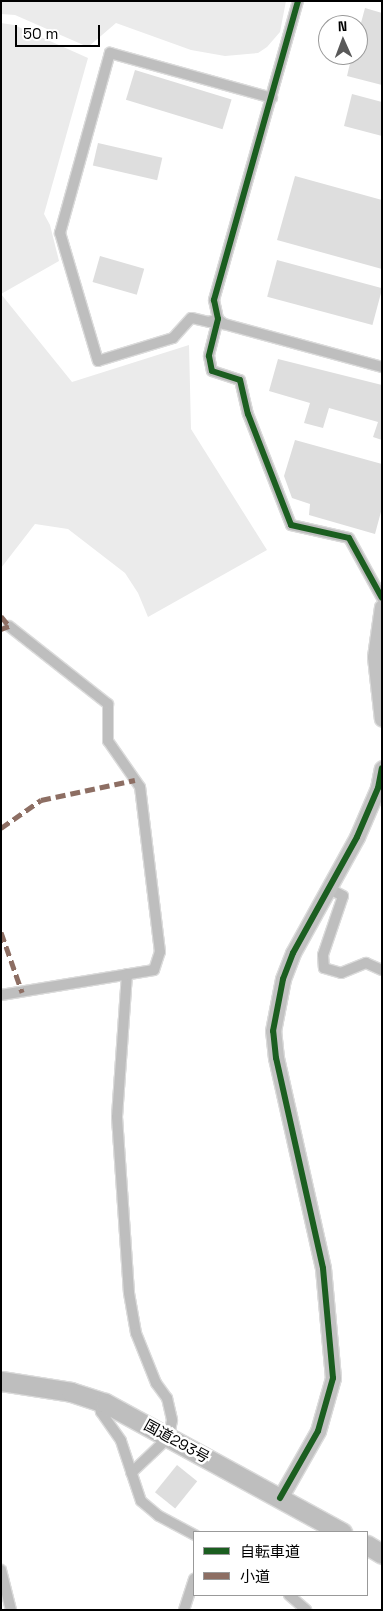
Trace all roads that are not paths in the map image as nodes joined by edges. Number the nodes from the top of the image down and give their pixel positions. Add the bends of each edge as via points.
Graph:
1 (298, 1) edge
2 (272, 98) junction
3 (218, 319) junction
4 (382, 367) edge
5 (382, 598) edge
6 (382, 607) edge
7 (9, 626) dead end
8 (379, 632) edge
9 (382, 719) edge
10 (382, 768) edge
11 (328, 888) junction
12 (382, 970) edge
13 (127, 974) junction
14 (1, 996) edge
15 (1, 1381) edge
16 (107, 1404) junction
17 (169, 1437) junction
18 (131, 1473) junction
19 (280, 1498) junction
20 (340, 1531) edge
21 (193, 1534) edge
22 (368, 1547) edge
23 (382, 1554) edge
24 (1, 1570) edge
25 (193, 1583) edge
26 (290, 1596) edge
27 (10, 1610) edge
28 (184, 1610) edge
29 (306, 1610) edge

1 - 2 street
2 - 3 street via 214,300
2 - 3 street via 110,53 60,233 98,361 173,338 191,318 209,322
3 - 4 street via 224,324
3 - 5 street via 209,356 212,371 240,380 248,414 291,525 349,538
6 - 8 street
7 - 13 street via 108,704 108,741 140,787 160,952 154,970
8 - 9 street via 376,674
10 - 11 street via 369,809
11 - 12 street via 343,896 323,955 324,968 341,972 366,963
11 - 19 street via 287,970 273,1031 276,1058 322,1259 333,1378 318,1431
13 - 14 street
13 - 17 street via 117,1117 129,1293 136,1333 156,1384 172,1411
15 - 16 highway, 国道293号 via 47,1387
16 - 17 highway, 国道293号
16 - 18 street via 101,1412 121,1441
17 - 18 street
17 - 19 highway, 国道293号
18 - 21 street via 136,1490 150,1510
19 - 20 highway, 国道293号
22 - 23 highway
24 - 27 street
25 - 28 street
26 - 29 street

